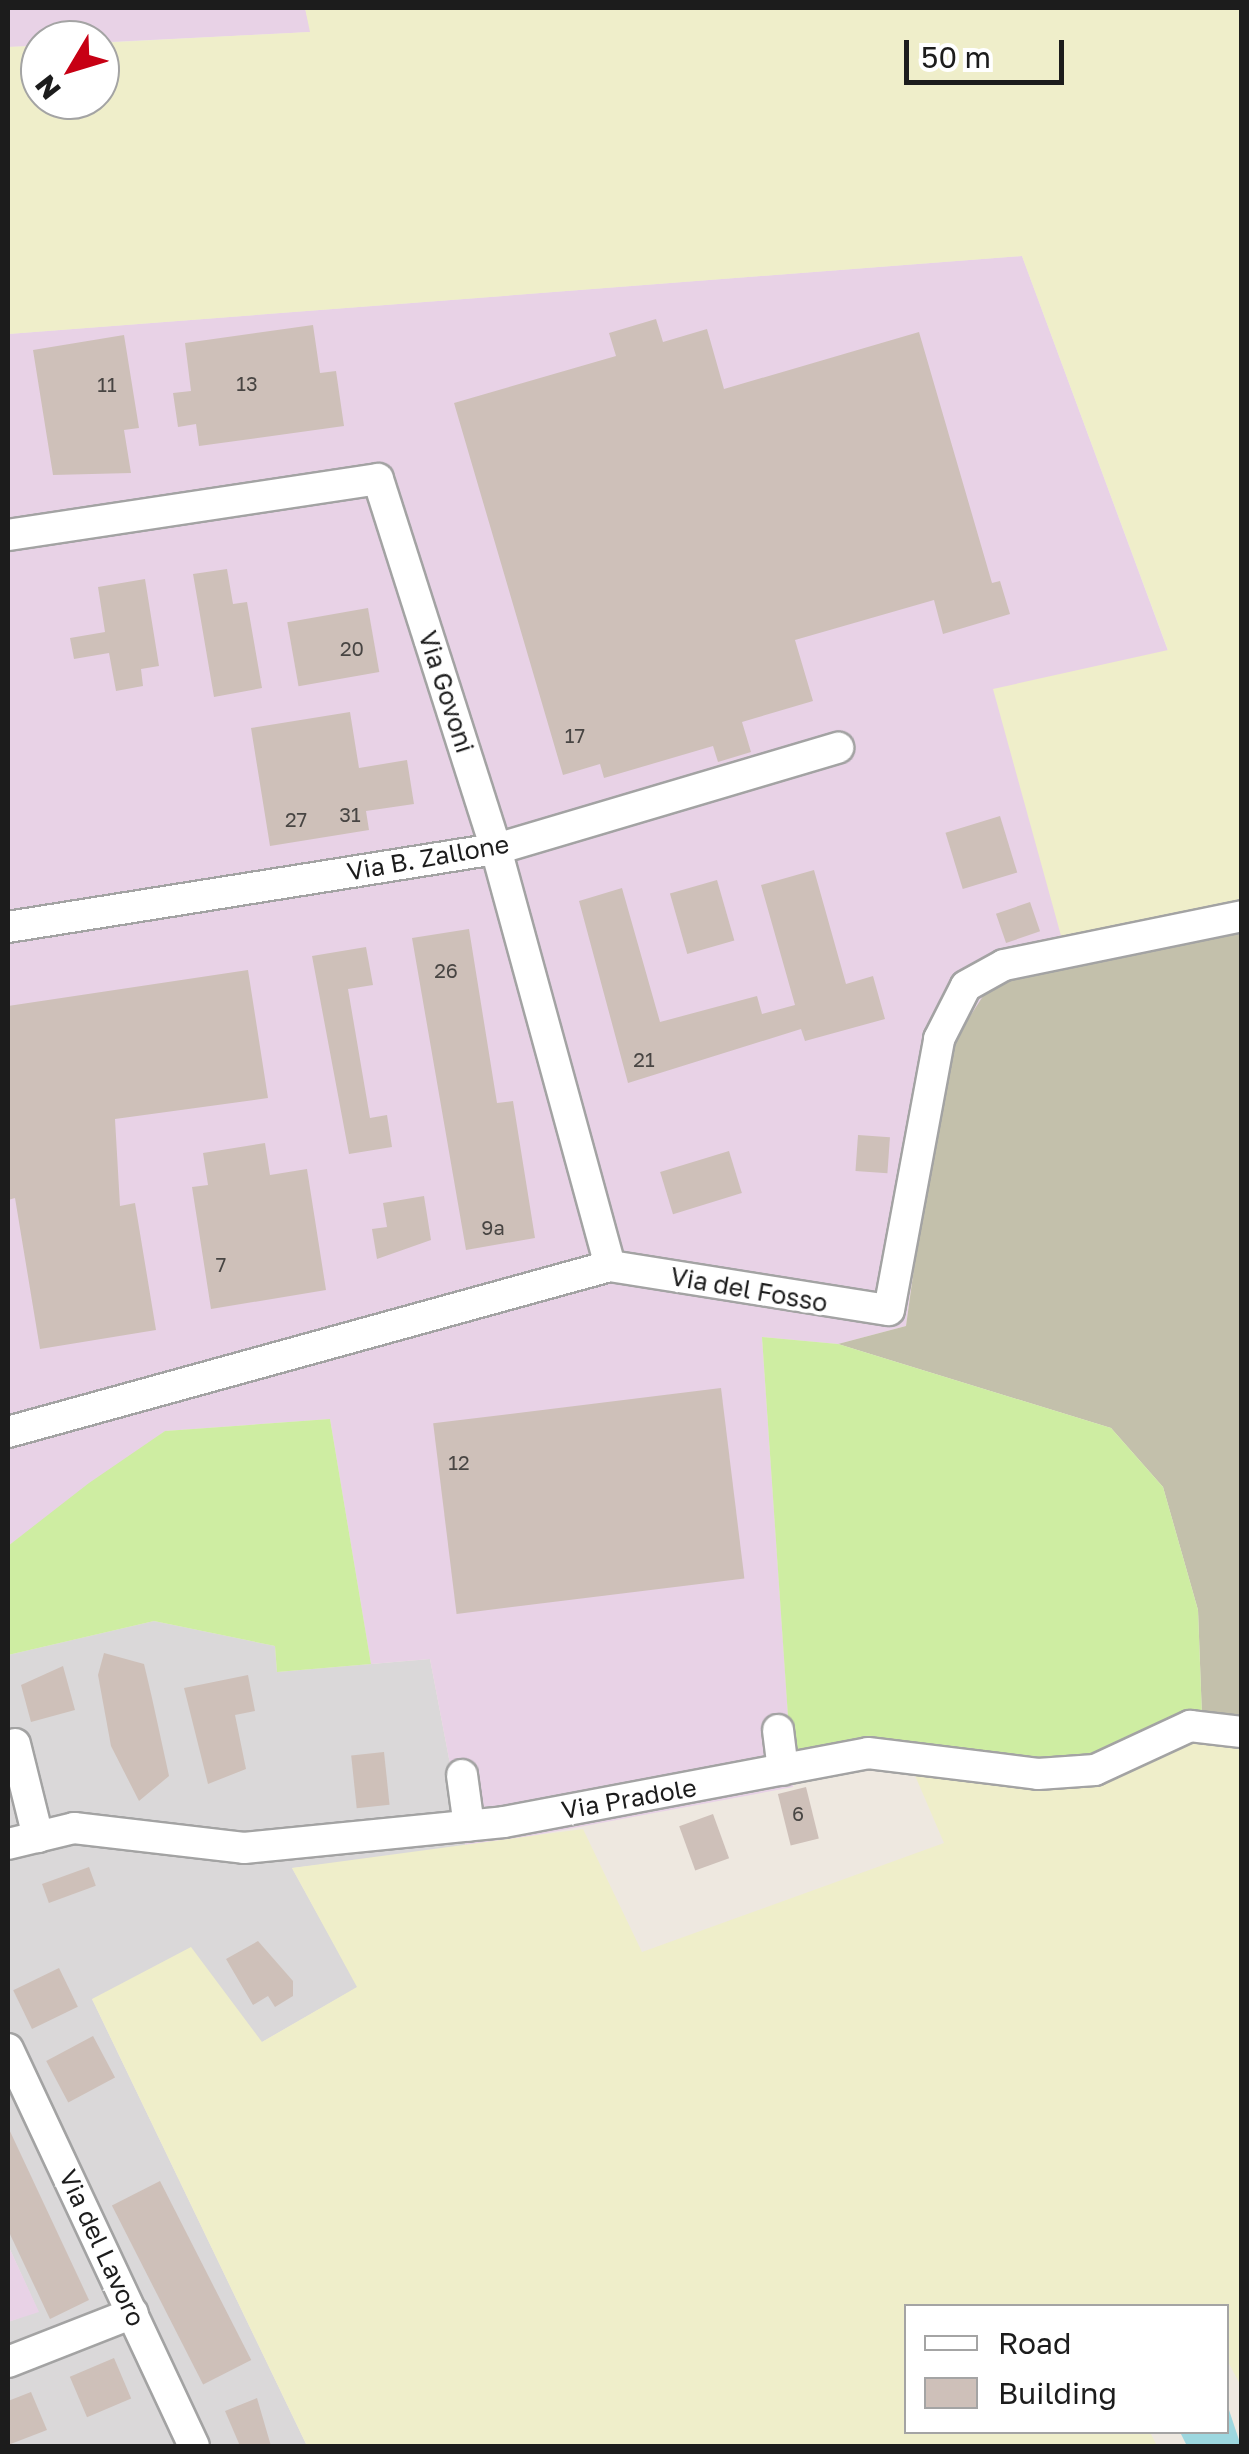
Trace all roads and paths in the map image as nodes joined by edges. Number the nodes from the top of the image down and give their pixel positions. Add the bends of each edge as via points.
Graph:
1 (8, 535) edge
2 (838, 748) dead end
3 (496, 849) junction
4 (1242, 916) edge
5 (8, 927) edge
6 (610, 1266) junction
7 (8, 1432) edge
8 (778, 1730) dead end
9 (1242, 1732) edge
10 (15, 1744) dead end
11 (782, 1770) junction
12 (462, 1775) dead end
13 (469, 1826) junction
14 (38, 1836) junction
15 (8, 1844) edge
16 (8, 2050) edge
17 (133, 2313) junction
18 (8, 2362) edge
19 (194, 2446) edge

1 - 3 street, Via Govoni via 378,479
2 - 3 street, Via B. Zallone
3 - 5 street, Via B. Zallone
3 - 6 street, Via Govoni
4 - 6 street, Via del Fosso via 1004,965 966,986 939,1039 890,1310
6 - 7 street, Via del Fosso
8 - 11 street
9 - 11 street, Via Pradole via 1190,1726 1095,1770 1057,1773 868,1753
10 - 14 street
11 - 13 street, Via Pradole
12 - 13 street
13 - 14 street, Via Pradole via 244,1848 74,1828
14 - 15 street, Via Pradole
16 - 17 street, Via del Lavoro
17 - 18 street
17 - 19 street, Via del Lavoro

